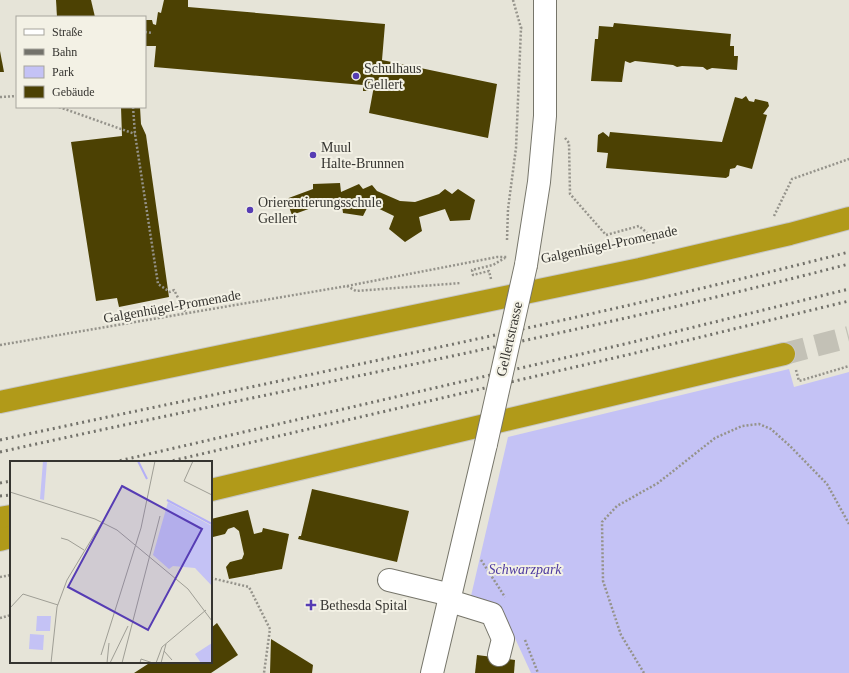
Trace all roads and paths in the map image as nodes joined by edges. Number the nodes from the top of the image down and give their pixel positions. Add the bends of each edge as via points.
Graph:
1 (513, 0) edge
2 (545, 0) edge
3 (521, 28) dead end
4 (146, 32) edge
5 (153, 32) dead end
6 (16, 96) edge
7 (0, 97) edge
8 (62, 108) edge
9 (133, 108) edge
10 (546, 116) junction
11 (135, 134) junction
12 (849, 159) edge
13 (774, 218) dead end
14 (849, 218) edge
15 (662, 244) dead end
16 (654, 246) junction
17 (647, 247) dead end
18 (520, 261) junction
19 (499, 277) dead end
20 (491, 279) junction
21 (484, 280) dead end
22 (463, 283) dead end
23 (347, 286) junction
24 (186, 313) junction
25 (0, 345) edge
26 (790, 362) joint
27 (849, 366) edge
28 (0, 402) edge
29 (212, 490) edge
30 (10, 516) edge
31 (0, 518) edge
32 (849, 524) edge
33 (10, 537) edge
34 (0, 540) edge
35 (10, 575) edge
36 (0, 577) edge
37 (212, 578) edge
38 (389, 580) dead end
39 (451, 598) junction
40 (10, 615) edge
41 (0, 618) edge
42 (499, 655) dead end
43 (264, 673) edge
44 (432, 673) edge
45 (644, 673) edge

1 - 3 path
2 - 10 street, Gellertstrasse
4 - 5 path
6 - 7 path
8 - 11 path
9 - 11 path
10 - 16 path via 569,143 570,194 606,235 639,226 652,237
10 - 18 street, Gellertstrasse via 539,182
11 - 24 path via 158,284 170,292 174,290
12 - 13 path via 792,179
14 - 28 highway via 640,269
15 - 16 path, Galgenhügel-Promenade
16 - 17 path, Galgenhügel-Promenade
18 - 20 path via 472,270 473,275 489,271
18 - 23 path, Galgenhügel-Promenade via 497,257
18 - 39 street, Gellertstrasse, bridge via 486,444
19 - 20 path
20 - 21 path
22 - 23 path, Galgenhügel-Promenade via 356,291
23 - 24 path, Galgenhügel-Promenade
24 - 25 path, Galgenhügel-Promenade
26 - 27 path via 799,381
26 - 29 highway
30 - 31 highway
32 - 45 path via 827,484 771,429 759,424 742,426 716,438 658,483 617,506 602,522 603,581 622,635
33 - 34 highway
35 - 36 path
37 - 43 path via 249,587 270,629
38 - 39 street
39 - 42 street via 492,614 503,638
39 - 44 street, Gellertstrasse
40 - 41 path

